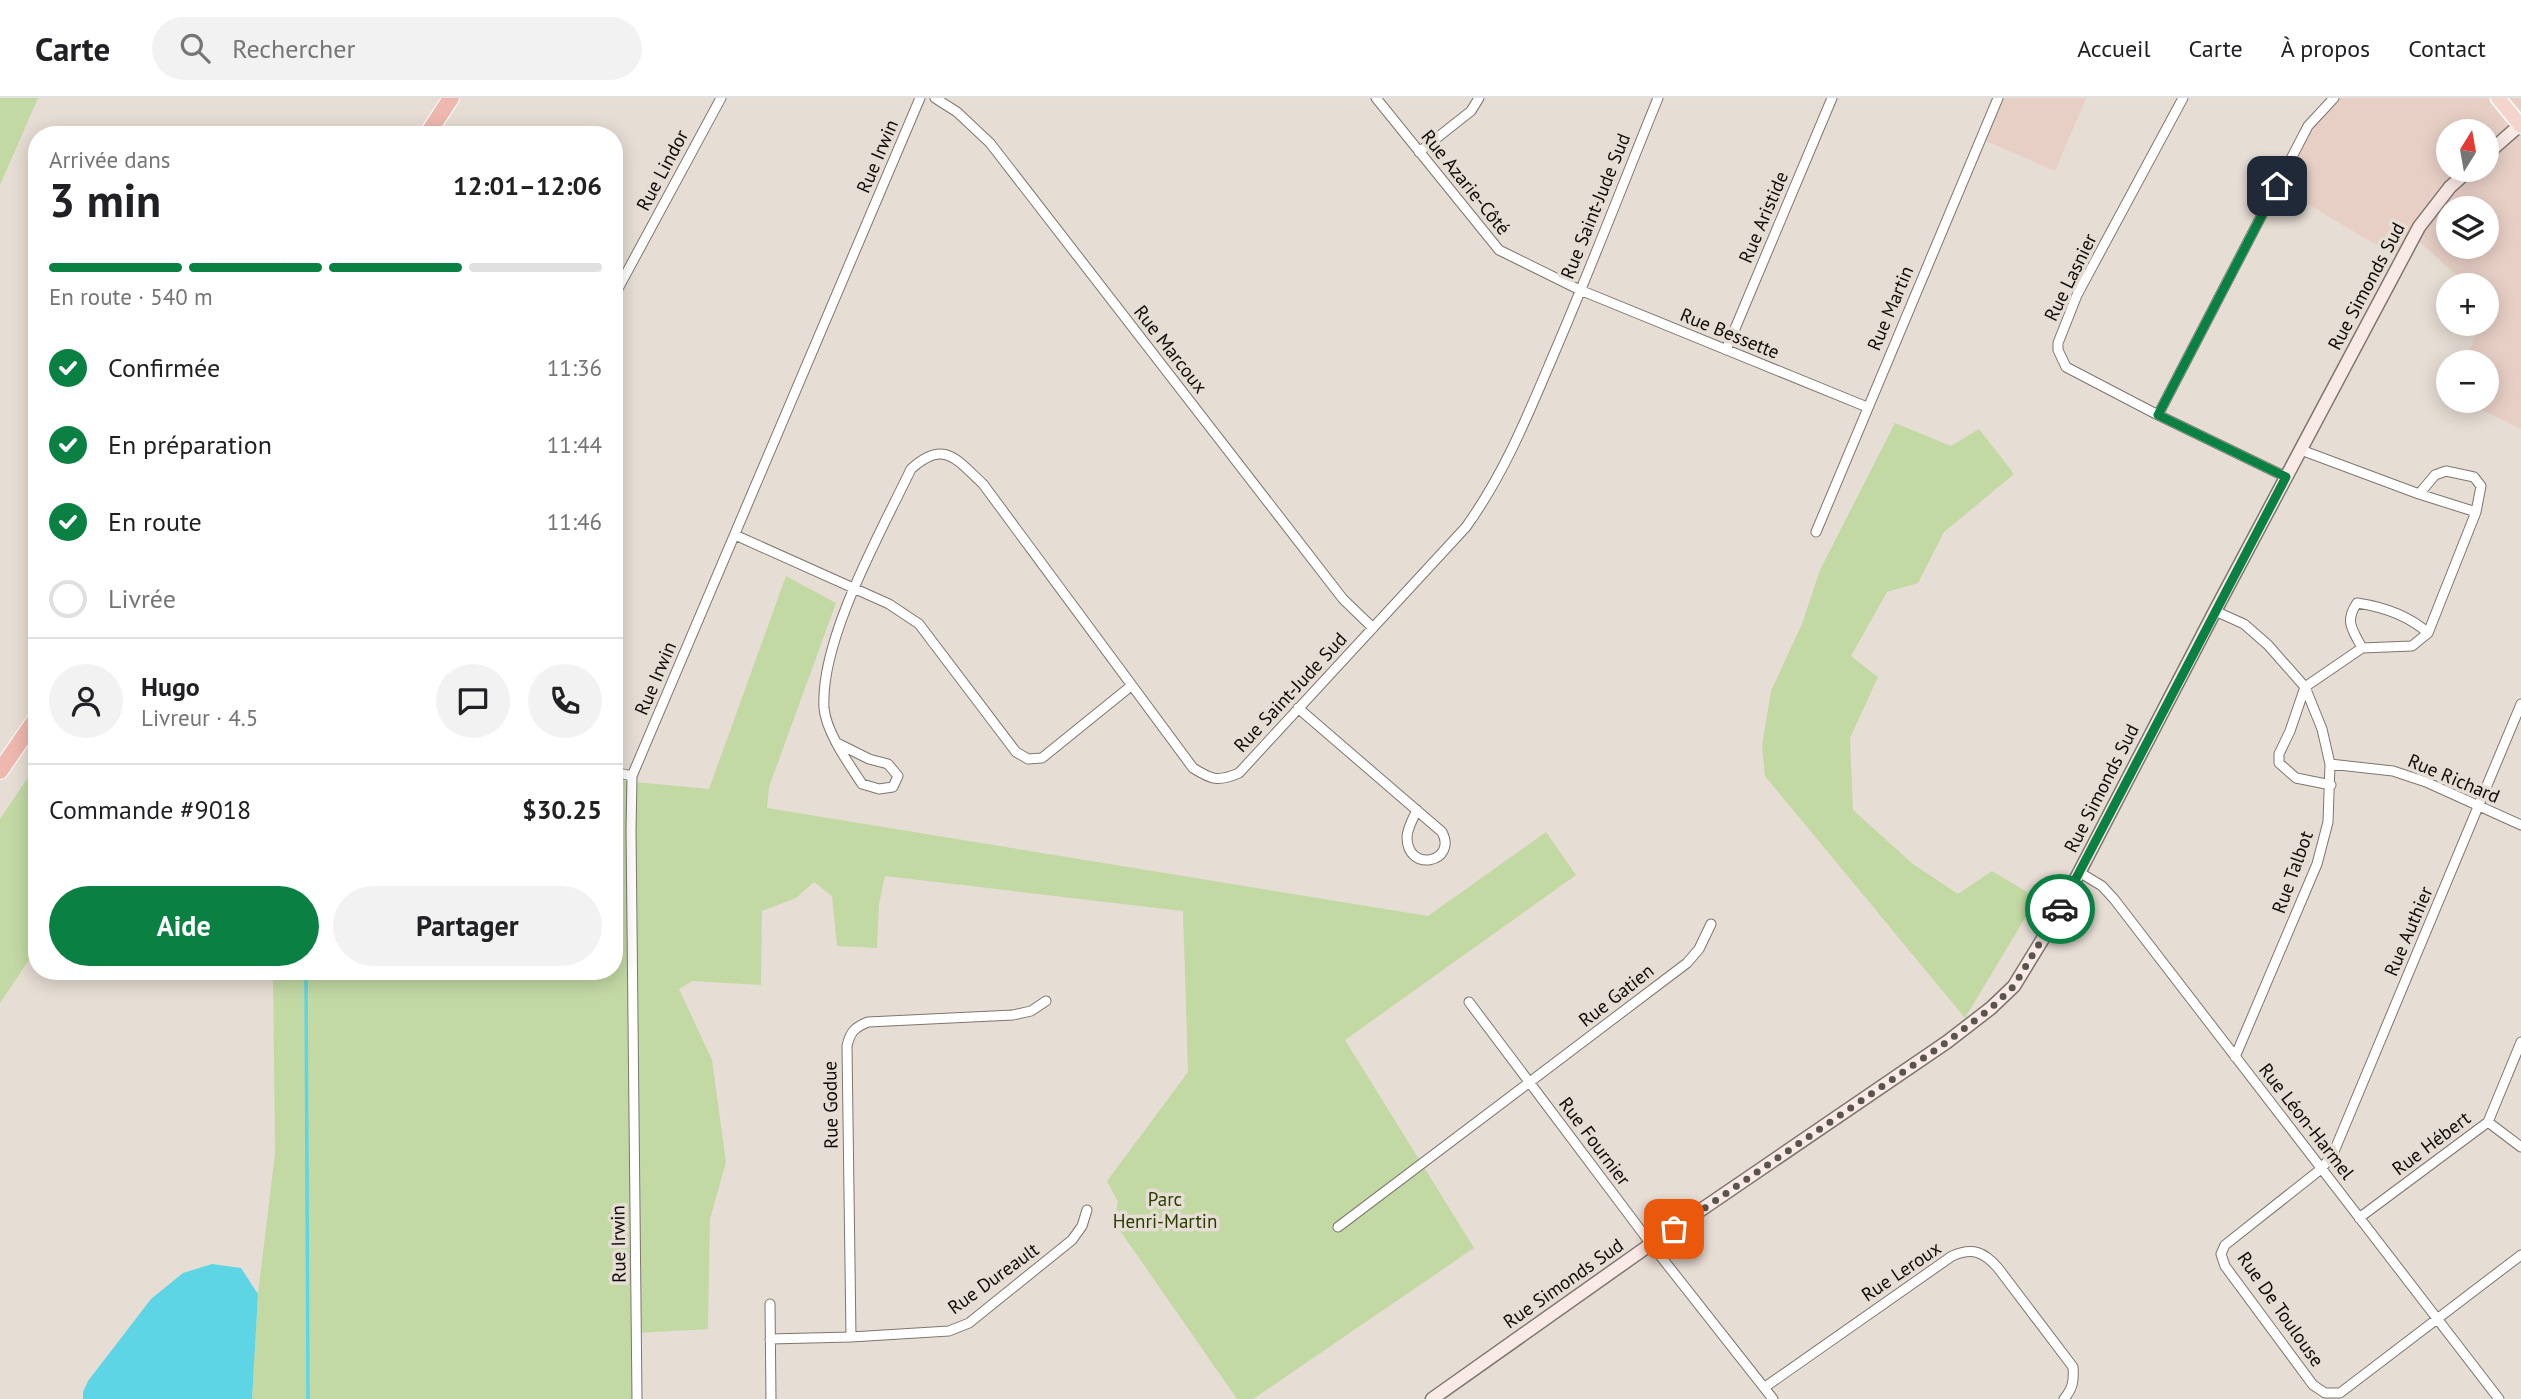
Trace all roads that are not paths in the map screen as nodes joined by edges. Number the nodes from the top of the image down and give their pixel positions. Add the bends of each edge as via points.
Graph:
1 (451, 98) edge
2 (722, 98) edge
3 (920, 98) edge
4 (936, 98) edge
5 (1376, 98) edge
6 (1479, 98) edge
7 (1658, 98) edge
8 (1832, 98) edge
9 (1998, 98) edge
10 (2183, 98) edge
11 (2332, 98) edge
12 (2498, 98) edge
13 (2521, 125) edge
14 (433, 126) edge
15 (2499, 144) edge
16 (1419, 152) junction
17 (2456, 182) edge
18 (623, 280) edge
19 (1580, 290) junction
20 (1726, 350) junction
21 (1867, 407) junction
22 (2158, 415) junction
23 (2301, 450) junction
24 (2286, 477) junction
25 (2419, 494) junction
26 (2476, 512) junction
27 (1816, 532) dead end
28 (735, 535) junction
29 (853, 590) junction
30 (2214, 611) junction
31 (1373, 628) junction
32 (2428, 633) junction
33 (2362, 648) junction
34 (1131, 686) junction
35 (2305, 687) junction
36 (2521, 704) edge
37 (1298, 708) junction
38 (28, 730) edge
39 (837, 743) junction
40 (2330, 764) junction
41 (0, 771) edge
42 (623, 774) edge
43 (632, 776) junction
44 (2330, 785) junction
45 (2479, 807) junction
46 (1416, 810) junction
47 (2521, 825) edge
48 (2080, 872) junction
49 (1711, 924) dead end
50 (1046, 1001) dead end
51 (1469, 1002) dead end
52 (2521, 1042) edge
53 (2235, 1057) junction
54 (1530, 1083) junction
55 (2488, 1122) junction
56 (2521, 1147) edge
57 (2322, 1169) junction
58 (1087, 1210) dead end
59 (2359, 1218) junction
60 (1338, 1227) dead end
61 (1651, 1244) junction
62 (2521, 1255) edge
63 (770, 1304) dead end
64 (2437, 1318) junction
65 (851, 1337) junction
66 (770, 1339) junction
67 (1765, 1387) junction
68 (1441, 1397) edge
69 (637, 1399) edge
70 (771, 1399) edge
71 (1773, 1399) edge
72 (2064, 1399) edge
73 (2499, 1399) edge

1 - 14 highway
2 - 18 street, Rue Lindor
3 - 28 street, Rue Irwin
4 - 31 street, Rue Marcoux via 990,143 1343,599
5 - 16 street, Rue Azarie-Côté
6 - 16 street via 1471,111
7 - 19 street, Rue Saint-Jude Sud
8 - 20 street, Rue Aristide
9 - 21 street, Rue Martin
10 - 22 street, Rue Lasnier via 2077,295 2058,343 2066,366
11 - 22 street via 2308,125
12 - 13 main road
13 - 15 street
16 - 19 street, Rue Azarie-Côté via 1499,250
17 - 23 street, Rue Simonds Sud via 2419,228
19 - 20 street, Rue Bessette
19 - 31 street, Rue Saint-Jude Sud via 1512,452 1487,497 1466,527
20 - 21 street, Rue Bessette
21 - 27 street, Rue Martin
22 - 24 street, Rue Lasnier
23 - 24 street, Rue Simonds Sud
23 - 25 street
24 - 30 street, Rue Simonds Sud
25 - 26 street
25 - 26 street via 2435,475 2446,471 2474,477 2481,486
26 - 32 street
28 - 29 street
28 - 43 street, Rue Irwin
29 - 34 street via 889,604 919,624 1016,752 1028,759 1042,758
29 - 34 street, Rue Saint-Jude Sud via 911,469 927,455 945,453 983,484
29 - 39 street, Rue Saint-Jude Sud via 827,666 824,710
30 - 35 street, Rue Talbot via 2244,624
30 - 48 street, Rue Simonds Sud
31 - 37 street, Rue Saint-Jude Sud
32 - 33 street via 2412,646
32 - 33 street via 2413,619 2357,603 2350,624
33 - 35 street
34 - 37 street, Rue Saint-Jude Sud via 1193,768 1209,778 1239,773
35 - 40 street, Rue Talbot
35 - 44 street via 2279,763 2296,778
36 - 45 street, Rue Authier
37 - 46 street
38 - 41 highway
39 - 39 street, Rue Saint-Jude Sud via 888,764 898,776 893,787 862,784
40 - 44 street, Rue Talbot
40 - 45 street, Rue Richard via 2393,771
42 - 43 street
43 - 69 street, Rue Irwin
44 - 53 street, Rue Talbot via 2328,822 2317,864
45 - 47 street, Rue Richard
45 - 57 street, Rue Authier via 2333,1154
46 - 46 street via 1445,837 1438,858 1418,859 1412,854 1407,835
48 - 53 street, Rue Léon-Harmel via 2114,899
48 - 61 street, Rue Simonds Sud via 2014,986 1991,1008
49 - 54 street, Rue Gatien via 1687,963
50 - 65 street, Rue Godue via 1031,1012 1013,1015 868,1022 849,1036
51 - 54 street, Rue Fournier
52 - 55 street, Rue Hébert
53 - 57 street, Rue Léon-Harmel
54 - 60 street, Rue Gatien
54 - 61 street, Rue Fournier
55 - 56 street
55 - 59 street, Rue Hébert
57 - 59 street, Rue Léon-Harmel
57 - 64 street, Rue De Toulouse via 2225,1245 2221,1254 2225,1266 2313,1385 2325,1393 2340,1393
58 - 65 street, Rue Dureault via 1072,1240 969,1323 949,1331
59 - 64 street, Rue Léon-Harmel
61 - 67 street, Rue Fournier
61 - 68 street, Rue Simonds Sud
62 - 64 street, Rue De Toulouse
63 - 66 street
64 - 73 street, Rue Léon-Harmel
65 - 66 street, Rue Dureault
66 - 70 street
67 - 71 street, Rue Fournier
67 - 72 street, Rue Leroux via 1952,1256 1977,1251 1998,1268 2073,1367 2074,1381

